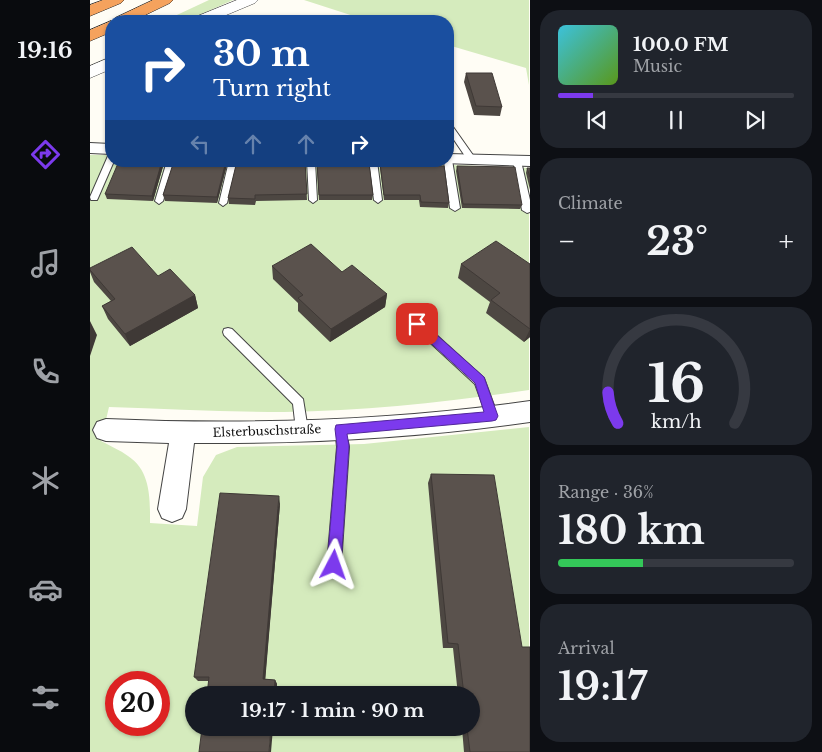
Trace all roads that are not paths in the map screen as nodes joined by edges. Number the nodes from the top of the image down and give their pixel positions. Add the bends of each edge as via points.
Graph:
1 (116, 0) edge
2 (166, 0) edge
3 (250, 0) edge
4 (90, 12) edge
5 (134, 15) edge
6 (214, 15) edge
7 (105, 29) edge
8 (90, 36) edge
9 (105, 65) edge
10 (90, 73) edge
11 (454, 134) edge
12 (90, 148) edge
13 (105, 149) edge
14 (454, 159) edge
15 (472, 160) junction
16 (523, 161) edge
17 (107, 167) edge
18 (169, 167) edge
19 (232, 167) edge
20 (311, 167) edge
21 (374, 167) edge
22 (449, 167) edge
23 (94, 198) dead end
24 (313, 200) dead end
25 (378, 200) dead end
26 (159, 201) dead end
27 (224, 203) dead end
28 (455, 208) dead end
29 (527, 210) dead end
30 (417, 324) dead end
31 (228, 332) dead end
32 (492, 416) junction
33 (528, 416) edge
34 (341, 429) junction
35 (106, 430) dead end
36 (302, 430) junction
37 (183, 434) junction
38 (172, 509) dead end
39 (334, 565) dead end

1 - 4 highway
2 - 5 highway
3 - 6 street
7 - 8 highway
9 - 10 street
11 - 15 lane
12 - 13 street
14 - 15 street
15 - 16 street
16 - 29 lane
17 - 23 lane
18 - 26 lane
19 - 27 lane
20 - 24 lane
21 - 25 lane
22 - 28 lane
30 - 32 lane via 480,380
31 - 36 lane via 299,402
32 - 33 street, Elsterbuschstraße
32 - 34 street, Elsterbuschstraße
34 - 36 street, Elsterbuschstraße
34 - 39 lane via 343,446
35 - 37 street, Elsterbuschstraße
36 - 37 street, Elsterbuschstraße
37 - 38 street

